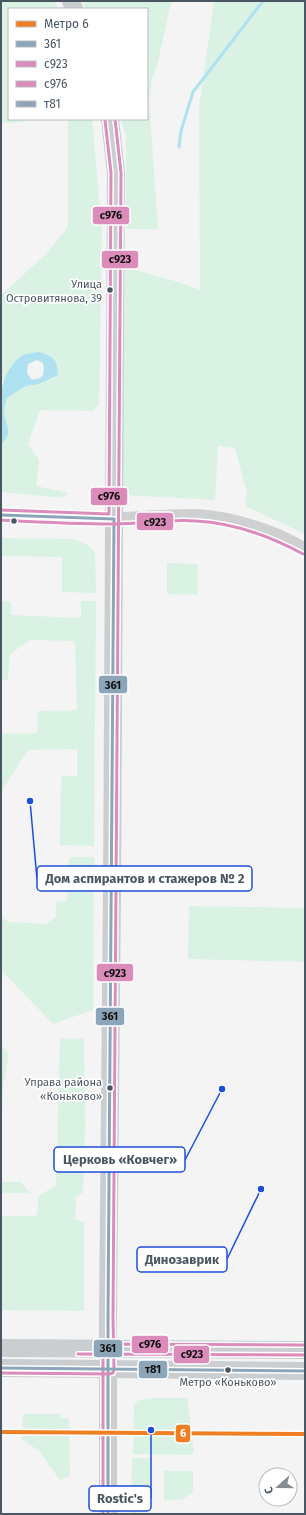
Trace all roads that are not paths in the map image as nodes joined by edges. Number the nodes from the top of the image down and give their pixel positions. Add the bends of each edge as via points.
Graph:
1 (110, 120) edge
2 (1, 515) edge
3 (114, 519) junction
4 (305, 550) edge
5 (1, 1348) edge
6 (108, 1349) junction
7 (305, 1350) edge
8 (1, 1368) edge
9 (109, 1369) junction
10 (305, 1371) edge
11 (108, 1514) edge

1 - 3 main road via 116,173
2 - 3 street
3 - 4 street via 196,516 227,520 282,538
3 - 6 main road
5 - 6 main road
6 - 7 main road
6 - 9 main road
8 - 9 main road
9 - 10 main road
9 - 11 main road

